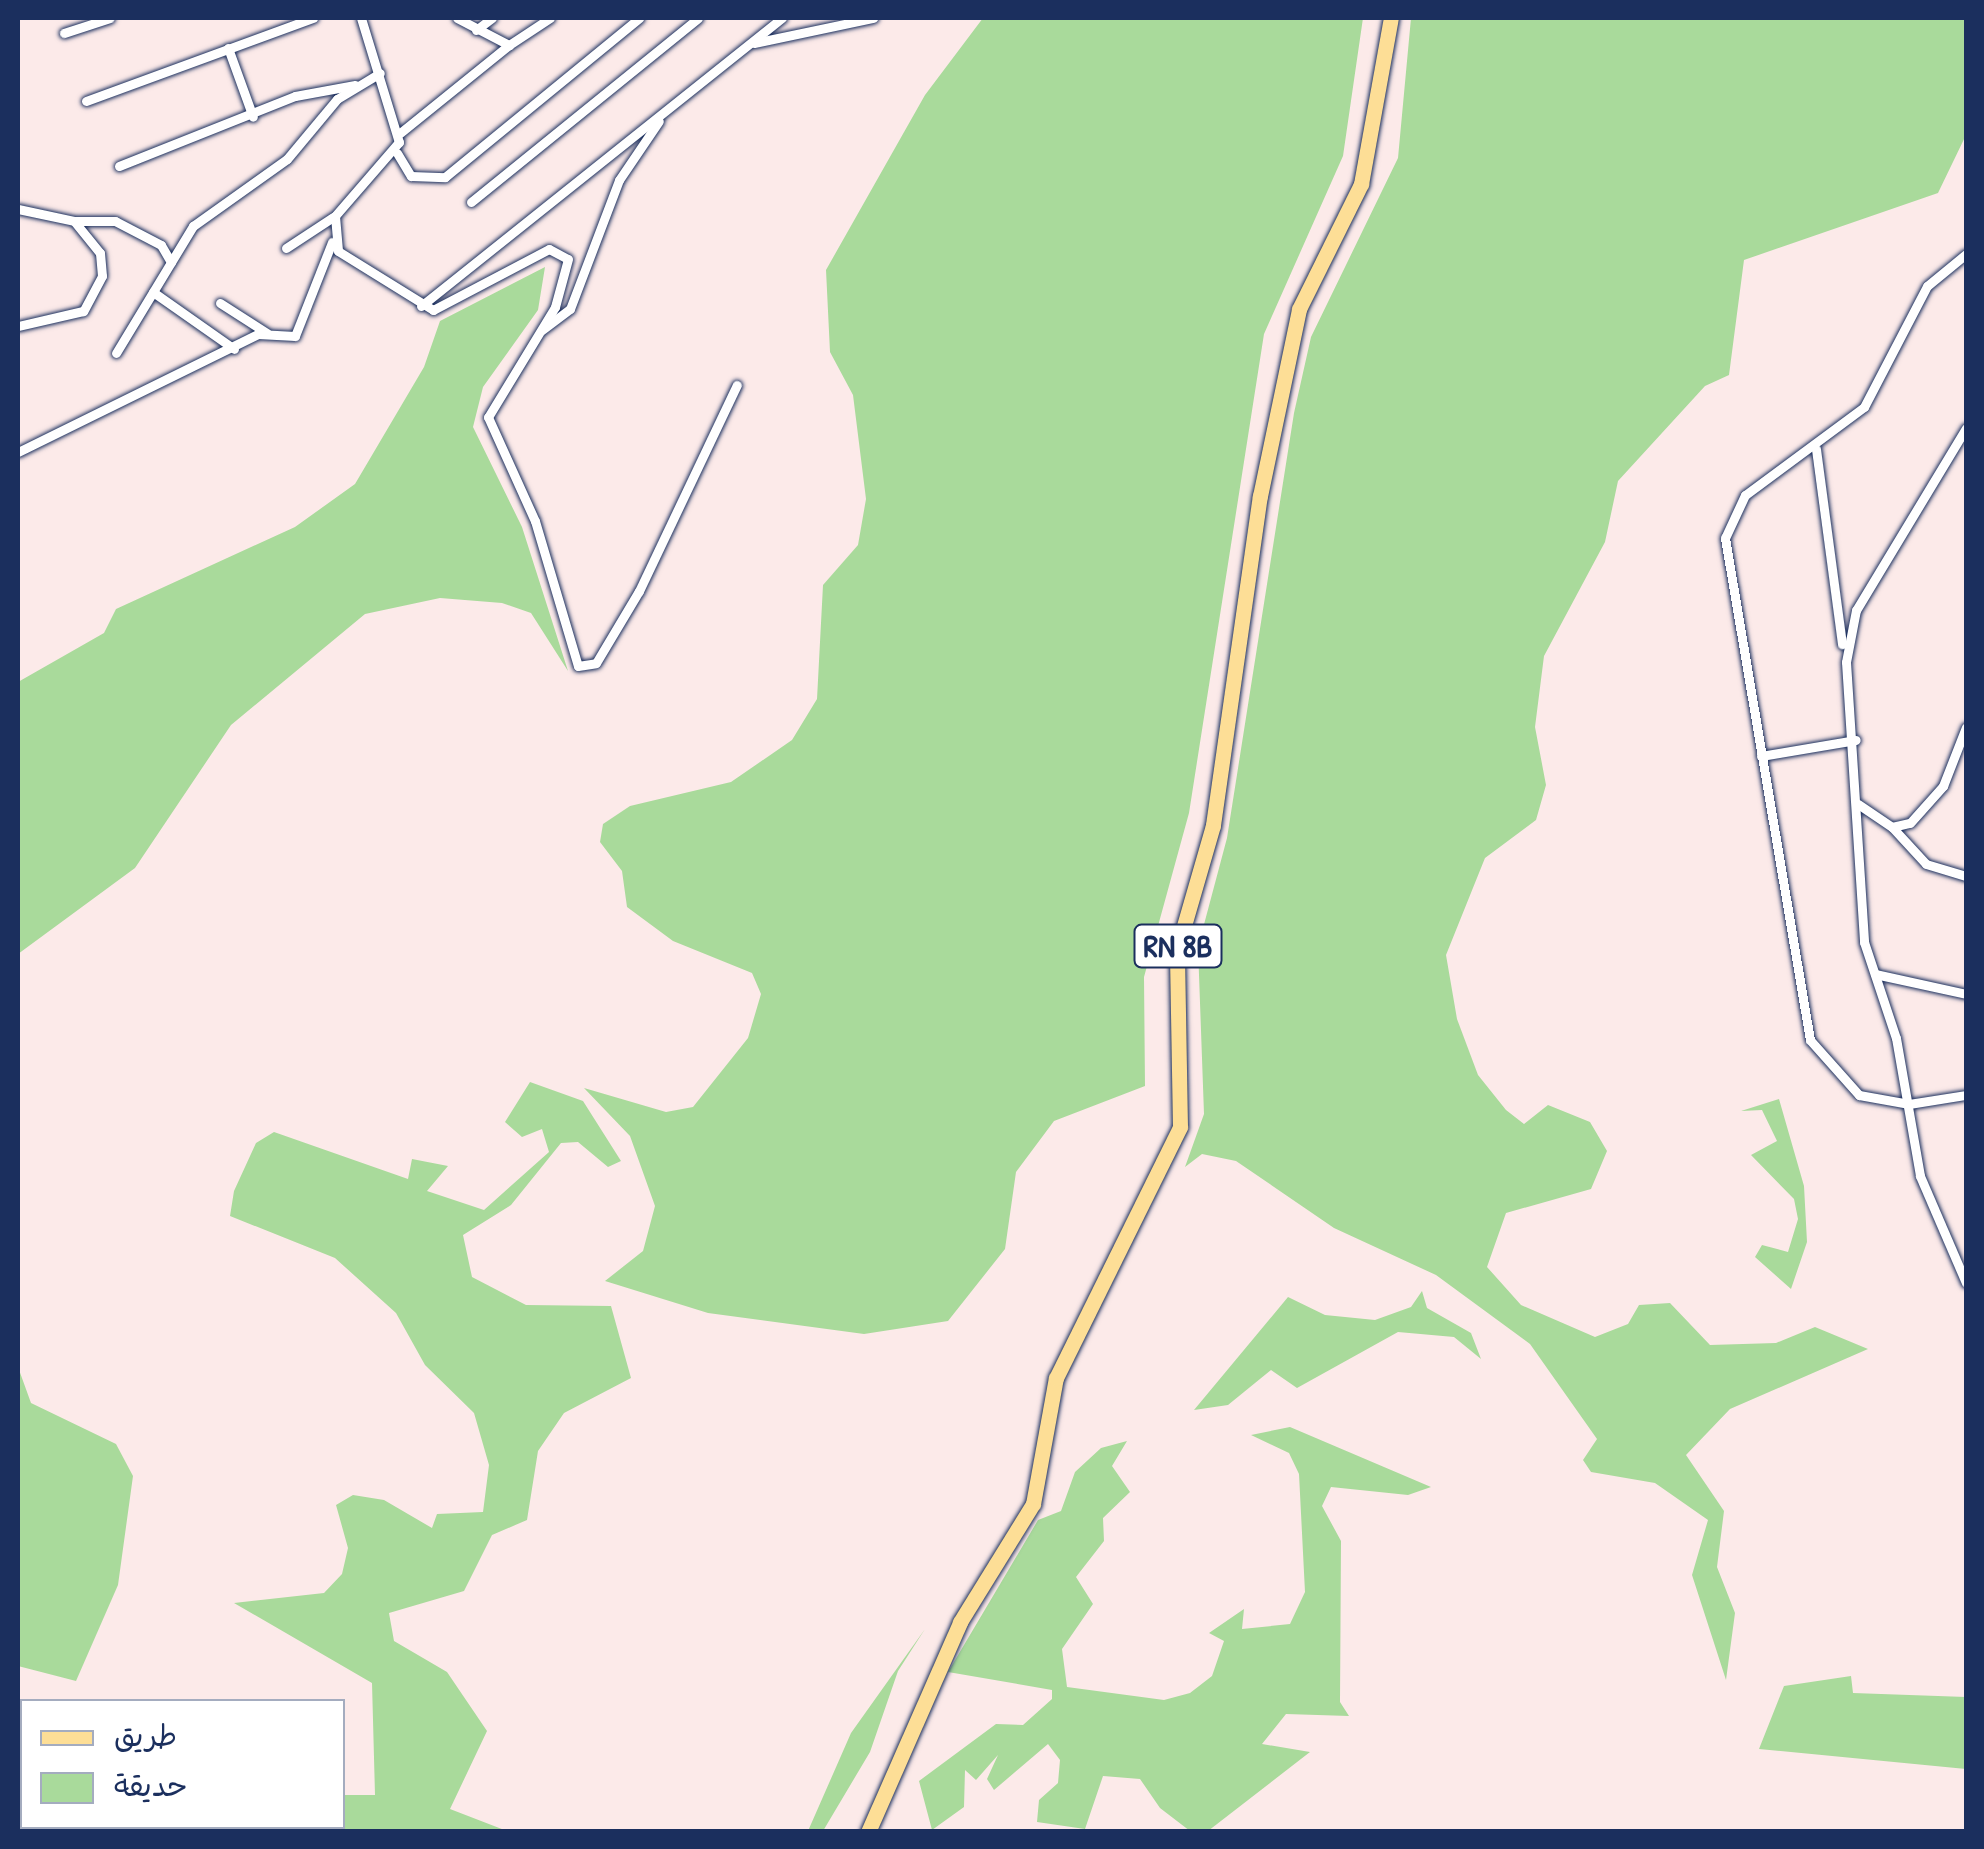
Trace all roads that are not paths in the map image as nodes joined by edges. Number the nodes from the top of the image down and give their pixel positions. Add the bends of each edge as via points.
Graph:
1 (110, 18) edge
2 (313, 18) edge
3 (361, 18) edge
4 (457, 18) edge
5 (492, 18) edge
6 (550, 18) edge
7 (639, 18) edge
8 (698, 18) edge
9 (782, 18) edge
10 (873, 18) edge
11 (1390, 18) edge
12 (476, 30) junction
13 (64, 34) dead end
14 (753, 43) junction
15 (509, 45) junction
16 (228, 48) junction
17 (380, 74) junction
18 (358, 85) junction
19 (86, 100) dead end
20 (663, 114) junction
21 (253, 117) junction
22 (400, 132) junction
23 (398, 150) junction
24 (119, 166) dead end
25 (471, 202) dead end
26 (18, 209) edge
27 (335, 216) junction
28 (74, 221) junction
29 (332, 242) junction
30 (286, 248) dead end
31 (1966, 254) edge
32 (171, 262) junction
33 (153, 292) junction
34 (220, 303) dead end
35 (420, 306) junction
36 (18, 326) edge
37 (540, 331) junction
38 (267, 333) junction
39 (234, 349) junction
40 (116, 353) dead end
41 (737, 385) dead end
42 (1966, 428) edge
43 (1816, 449) junction
44 (18, 452) edge
45 (1846, 662) junction
46 (1966, 727) edge
47 (1856, 740) junction
48 (1762, 756) junction
49 (1858, 804) junction
50 (1892, 826) junction
51 (1966, 876) edge
52 (1874, 974) junction
53 (1966, 994) edge
54 (1966, 1094) edge
55 (1909, 1104) junction
56 (1966, 1283) edge
57 (868, 1832) edge

1 - 13 street
2 - 16 street
3 - 17 street
4 - 12 street
5 - 12 street
6 - 15 street
7 - 23 street via 445,177 411,176 399,167
8 - 25 street
9 - 14 street
10 - 14 street
11 - 57 main road, RN 8B via 1362,184 1299,309 1260,496 1213,825 1178,950 1180,1127 1056,1378 1033,1504 960,1622
12 - 15 street
14 - 20 street
15 - 22 street
16 - 19 street
16 - 21 street
17 - 18 street
17 - 22 street
18 - 21 street via 295,96
18 - 32 street via 286,159 193,226
20 - 35 street
20 - 37 street via 619,180 570,309
21 - 24 street
22 - 23 street
23 - 27 street
26 - 28 street
27 - 29 street
27 - 30 street
28 - 32 street via 115,221 161,245
28 - 36 street via 100,252 96,298 58,320
29 - 35 street
29 - 38 street via 295,336
31 - 43 street via 1927,286 1864,407
32 - 33 street
33 - 39 street
33 - 40 street
34 - 38 street
35 - 37 street via 451,307 559,249 568,270
37 - 41 street via 495,395 489,424 523,488 582,668 596,663 639,591
38 - 39 street
39 - 44 street
42 - 45 street via 1856,610
43 - 45 street
43 - 48 street via 1745,495 1724,538
45 - 47 street
46 - 50 street via 1936,797 1910,823
47 - 48 street
47 - 49 street
48 - 55 street via 1810,1040 1859,1094
49 - 50 street
49 - 52 street via 1860,915
50 - 51 street via 1926,864
52 - 53 street
52 - 55 street
54 - 55 street
55 - 56 street via 1920,1176

